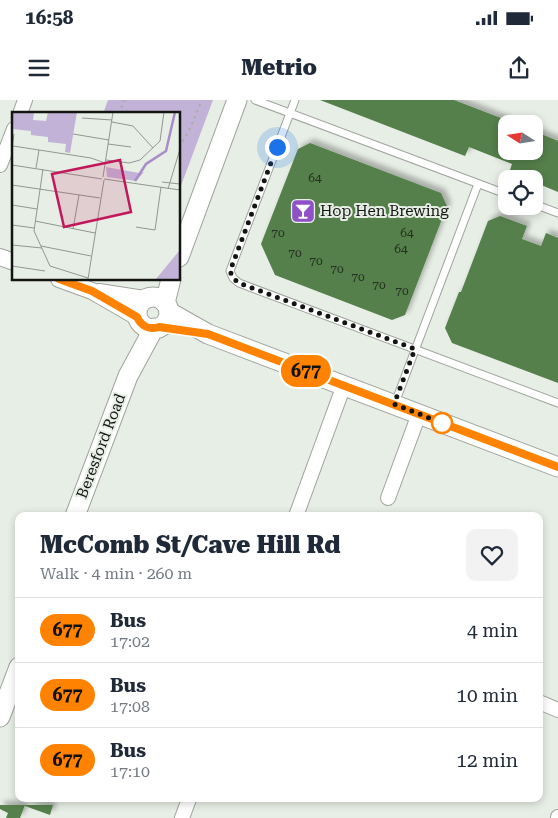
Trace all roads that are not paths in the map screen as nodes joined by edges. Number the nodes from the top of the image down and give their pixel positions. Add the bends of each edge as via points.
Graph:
1 (25, 100) edge
2 (226, 100) edge
3 (237, 100) edge
4 (255, 100) edge
5 (295, 100) edge
6 (21, 112) edge
7 (290, 113) junction
8 (12, 134) edge
9 (0, 165) edge
10 (478, 184) junction
11 (498, 191) edge
12 (543, 207) edge
13 (558, 213) edge
14 (180, 221) edge
15 (180, 254) edge
16 (62, 280) edge
17 (158, 280) edge
18 (170, 280) edge
19 (152, 313) junction
20 (415, 349) junction
21 (344, 385) junction
22 (558, 403) edge
23 (394, 404) junction
24 (419, 414) junction
25 (558, 467) edge
26 (388, 498) dead end
27 (77, 512) edge
28 (297, 512) edge
29 (15, 678) edge
30 (543, 704) edge
31 (558, 710) edge
32 (0, 717) edge
33 (188, 802) edge
34 (182, 818) edge

1 - 6 street
2 - 14 main road
3 - 15 main road
4 - 7 lane
5 - 7 lane
7 - 10 lane
7 - 20 lane via 230,271 233,278
8 - 9 street
10 - 11 lane
10 - 20 lane
12 - 13 lane
16 - 19 street
17 - 19 main road, Beresford Road
18 - 19 main road, Beresford Road
19 - 21 main road
19 - 27 main road, Beresford Road
20 - 22 lane
20 - 23 lane
21 - 23 main road
21 - 28 street
23 - 24 main road
24 - 25 main road
24 - 26 street
29 - 32 main road
30 - 31 street
33 - 34 street

